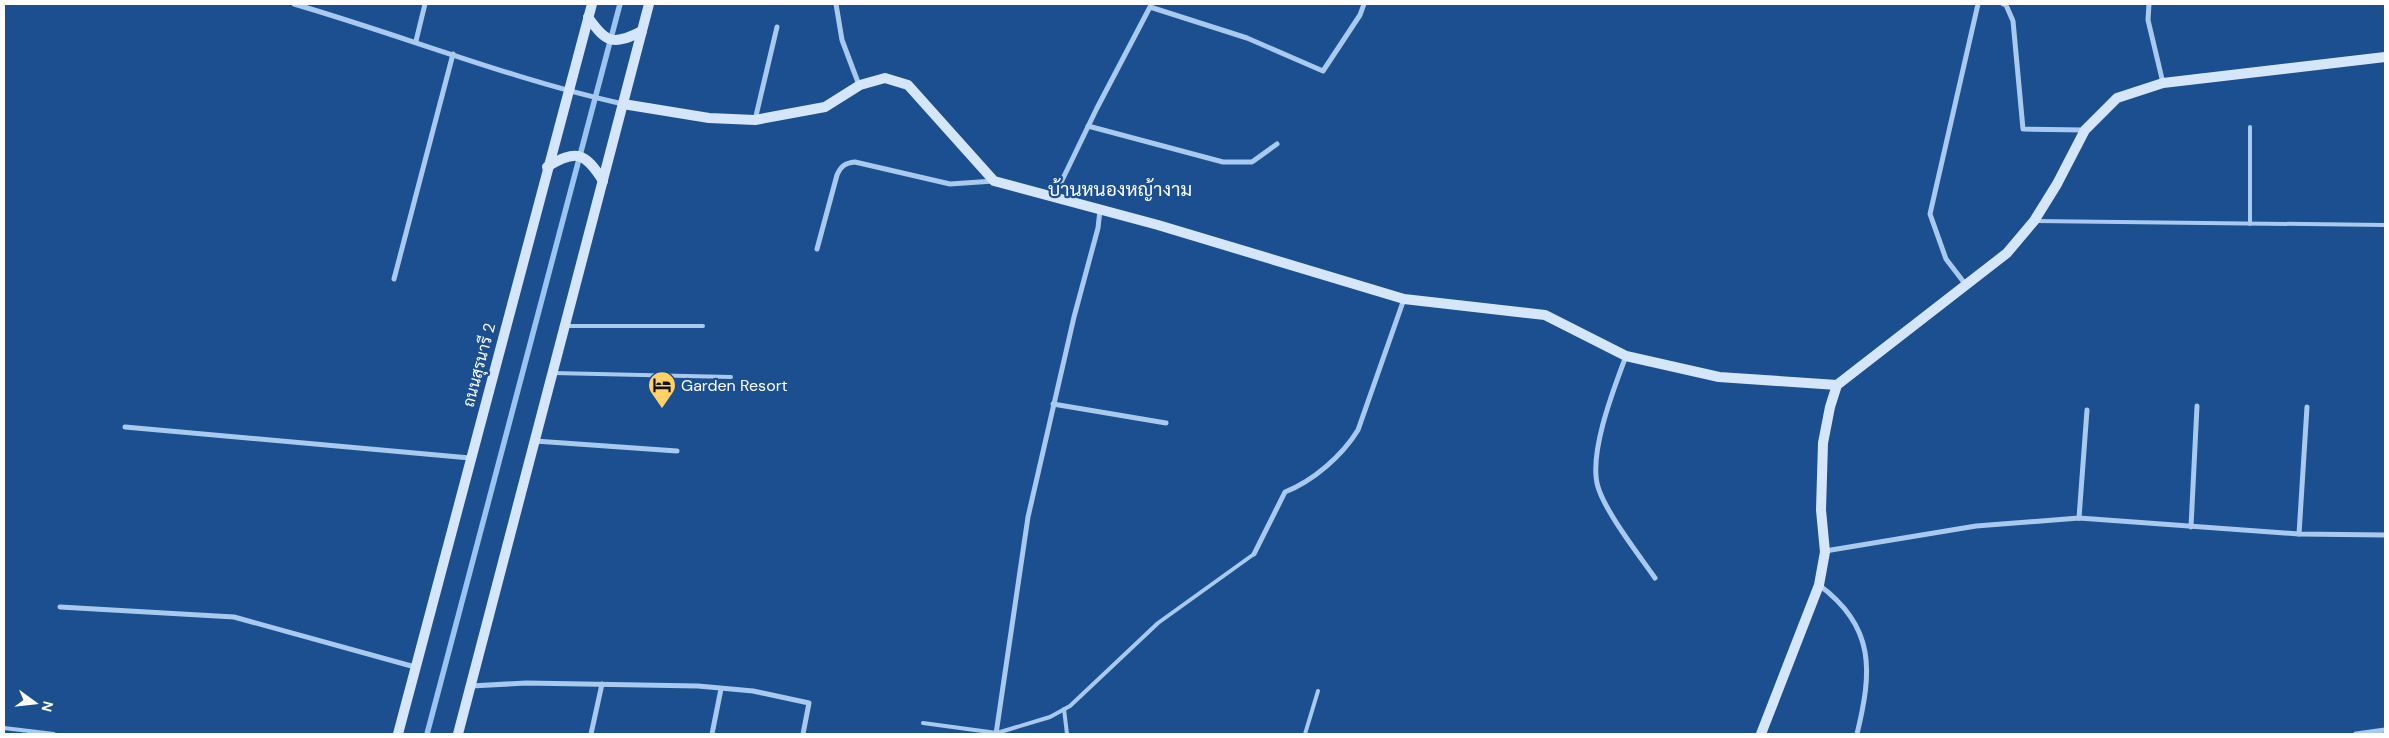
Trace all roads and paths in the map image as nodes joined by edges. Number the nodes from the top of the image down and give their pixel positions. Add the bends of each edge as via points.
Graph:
1 (294, 4) edge
2 (425, 4) edge
3 (592, 4) edge
4 (649, 4) edge
5 (836, 4) edge
6 (1364, 4) edge
7 (1978, 4) edge
8 (2003, 4) edge
9 (2149, 4) edge
10 (588, 17) junction
11 (777, 27) dead end
12 (642, 31) junction
13 (416, 41) junction
14 (453, 54) junction
15 (2385, 57) edge
16 (2163, 83) junction
17 (860, 85) junction
18 (568, 90) junction
19 (623, 104) junction
20 (755, 120) junction
21 (1088, 126) junction
22 (2250, 127) dead end
23 (2085, 130) junction
24 (1278, 144) dead end
25 (547, 167) junction
26 (603, 181) junction
27 (994, 181) junction
28 (1054, 198) junction
29 (1100, 210) junction
30 (2034, 221) junction
31 (2250, 224) junction
32 (2385, 225) edge
33 (817, 249) dead end
34 (394, 279) dead end
35 (1966, 285) junction
36 (1404, 299) junction
37 (564, 326) junction
38 (703, 326) dead end
39 (1626, 356) junction
40 (552, 373) junction
41 (731, 377) dead end
42 (1837, 385) junction
43 (1053, 404) junction
44 (2197, 406) dead end
45 (2307, 407) dead end
46 (2087, 410) dead end
47 (1166, 423) dead end
48 (125, 427) dead end
49 (535, 441) junction
50 (677, 451) dead end
51 (470, 458) junction
52 (2079, 518) junction
53 (2191, 528) junction
54 (2299, 534) junction
55 (2385, 535) edge
56 (1825, 552) junction
57 (1254, 554) joint
58 (1655, 578) dead end
59 (1818, 585) junction
60 (60, 607) dead end
61 (415, 667) junction
62 (602, 684) junction
63 (471, 686) junction
64 (721, 689) junction
65 (1318, 691) dead end
66 (1064, 709) junction
67 (923, 723) dead end
68 (4, 728) edge
69 (2385, 730) edge
70 (54, 734) edge
71 (398, 734) edge
72 (458, 734) edge
73 (590, 734) edge
74 (712, 734) edge
75 (803, 734) edge
76 (996, 734) edge
77 (1067, 734) edge
78 (1304, 734) edge
79 (1761, 734) edge
80 (1858, 734) edge
81 (2356, 734) edge

1 - 13 street
2 - 13 street
3 - 10 street, ถนนสุรนารี 2
4 - 12 street
5 - 17 street via 842,40
6 - 21 street via 1323,71 1247,38 1150,7
7 - 35 street via 1930,214 1946,259
8 - 23 street via 2013,21 2023,128
9 - 16 street via 2148,20
10 - 12 street via 610,40 626,39
10 - 18 street, ถนนสุรนารี 2
11 - 20 street
12 - 19 street
13 - 14 street
14 - 18 street
14 - 34 street
15 - 16 street
16 - 23 street via 2117,98
17 - 20 street via 825,107
17 - 27 street via 885,78 908,85
18 - 19 street
18 - 25 street, ถนนสุรนารี 2
19 - 20 street via 709,118
19 - 26 street
21 - 24 street via 1230,163 1252,162
21 - 28 street
22 - 31 lane
23 - 30 street
25 - 26 street via 562,157 576,155 593,164
25 - 51 street, ถนนสุรนารี 2
26 - 37 street
27 - 28 street
27 - 33 street via 950,184 855,162 847,163 841,166 837,175
28 - 29 street
29 - 36 street
29 - 43 street
30 - 31 lane
30 - 35 street via 2007,253
31 - 32 lane
35 - 42 street
36 - 39 street via 1545,315
36 - 57 street via 1358,430 1352,440 1303,485 1285,492
37 - 38 lane
37 - 40 street
39 - 42 street via 1719,377
39 - 58 street via 1600,440 1596,476 1607,504
40 - 41 lane
40 - 49 street
42 - 56 street via 1823,444 1821,510
43 - 47 street
43 - 76 street via 1028,517
44 - 53 street
45 - 54 street
46 - 52 street
48 - 51 street
49 - 50 street
49 - 63 street
51 - 61 street, ถนนสุรนารี 2
52 - 53 street
52 - 56 street via 1976,526
53 - 54 street
54 - 55 street
56 - 59 street
57 - 66 lane via 1158,623
59 - 79 street
59 - 80 street via 1838,599 1848,611 1865,653 1867,682
60 - 61 street via 234,617
61 - 71 street, ถนนสุรนารี 2
62 - 63 street
62 - 64 street
62 - 73 street
63 - 72 street
64 - 74 street
64 - 75 street via 753,691 809,703
65 - 78 lane
66 - 76 lane via 1050,717
66 - 77 lane
67 - 76 lane
68 - 70 lane
69 - 81 street

